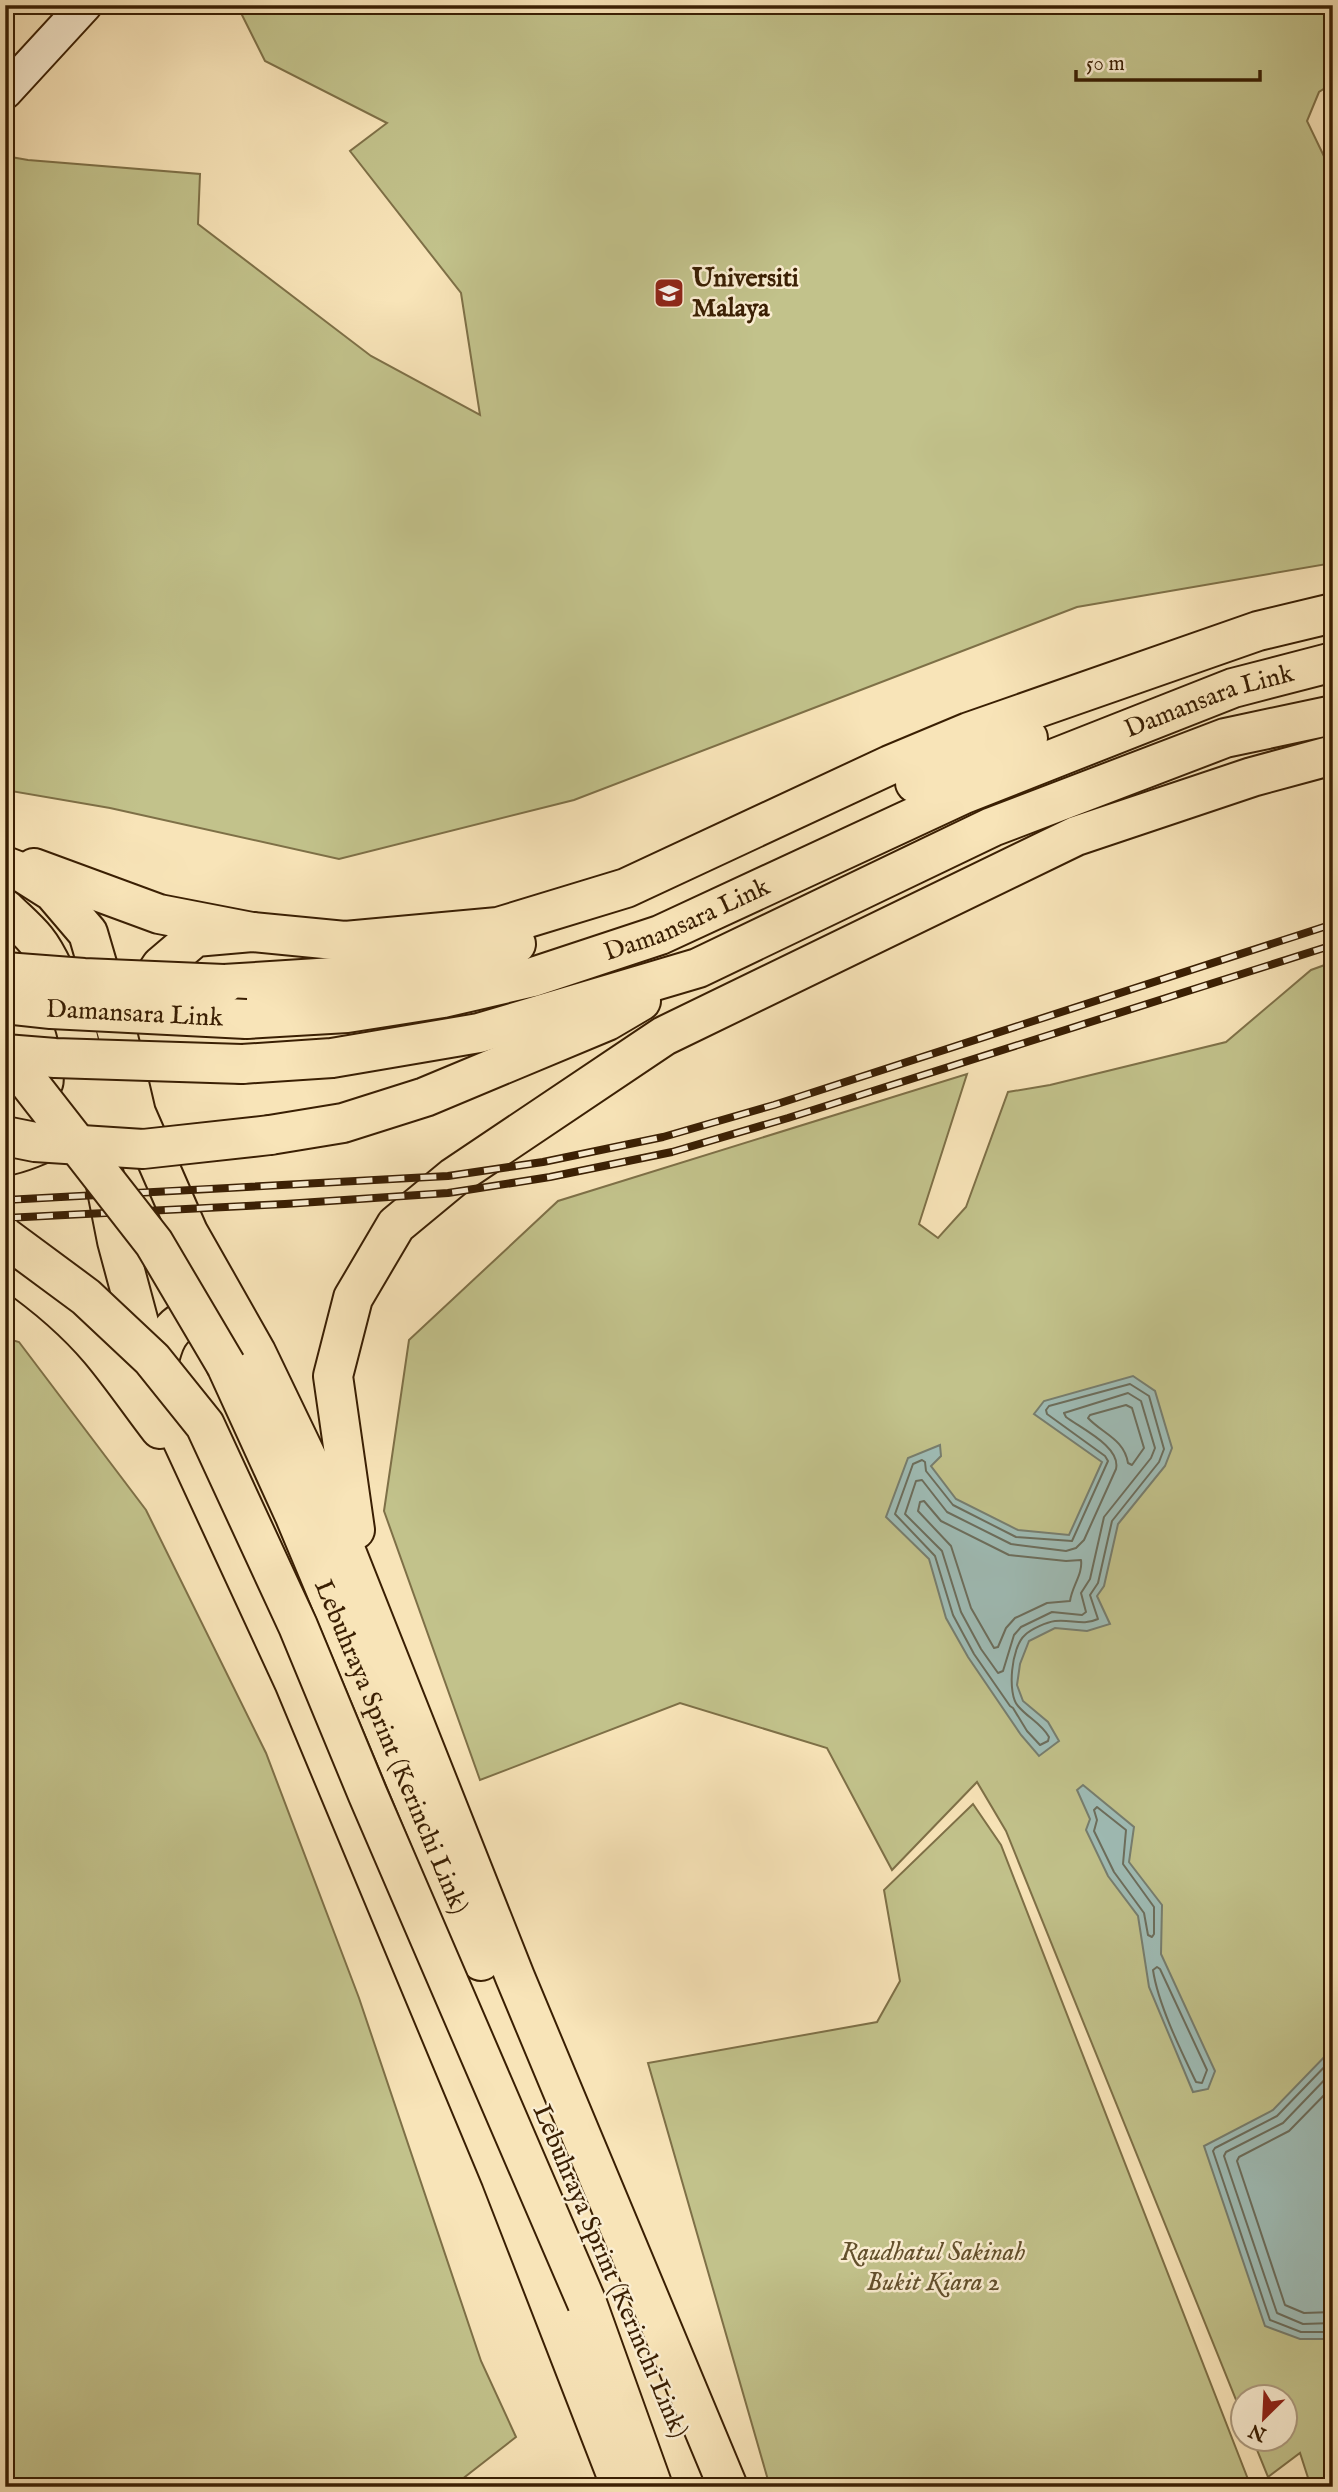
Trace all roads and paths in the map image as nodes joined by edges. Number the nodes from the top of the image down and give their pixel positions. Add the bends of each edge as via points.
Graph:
1 (85, 5) edge
2 (5, 92) edge
3 (1333, 614) edge
4 (1333, 662) edge
5 (1233, 688) junction
6 (1333, 715) edge
7 (1016, 717) junction
8 (1333, 755) edge
9 (897, 791) junction
10 (5, 858) edge
11 (5, 866) edge
12 (5, 909) edge
13 (252, 932) junction
14 (698, 968) junction
15 (5, 972) edge
16 (5, 1004) edge
17 (117, 1032) junction
18 (5, 1053) edge
19 (5, 1136) edge
20 (5, 1156) edge
21 (5, 1237) edge
22 (5, 1267) edge
23 (257, 1352) junction
24 (154, 1379) junction
25 (200, 1480) junction
26 (368, 1604) junction
27 (604, 2300) junction
28 (621, 2487) edge
29 (653, 2487) edge
30 (700, 2487) edge
31 (728, 2487) edge

1 - 2 street
3 - 7 highway via 1258,631
4 - 5 highway, Damansara Link
5 - 9 highway via 1152,699 1020,741
5 - 16 highway, Damansara Link, bridge via 964,794 660,935 533,977 443,998 347,1013 246,1019
6 - 14 highway, Damansara Link via 1225,738 992,827
7 - 9 highway
7 - 13 highway via 890,765 626,888 498,927 345,941
8 - 26 highway via 1076,836 664,1036 453,1177 396,1225 353,1298 333,1376
9 - 15 highway, bridge via 587,925 464,958 365,975 224,984
10 - 13 highway via 159,914
11 - 17 highway via 53,892 88,933
12 - 20 highway via 36,940 58,976 83,1059 82,1095 54,1136
13 - 17 highway via 195,937 161,966
14 - 18 highway, Damansara Link, bridge via 479,1033 332,1058 242,1065
14 - 19 highway, bridge via 607,1021 425,1097 343,1123 142,1149
17 - 23 highway via 136,1113 183,1220
17 - 24 highway via 101,1160 117,1241
18 - 27 highway, Lebuhraya Sprint (Kerinchi Link), bridge via 154,1243 226,1365 305,1539
21 - 27 highway, Lebuhraya Sprint (Kerinchi Link), bridge via 114,1323 152,1359 205,1425 298,1626 368,1795
22 - 25 highway via 68,1317 99,1349
23 - 24 highway via 225,1320 199,1315 179,1324 167,1337
23 - 26 highway via 319,1483
24 - 25 highway
25 - 28 highway via 295,1682 501,2178
26 - 31 highway via 520,1989
27 - 29 highway, Lebuhraya Sprint (Kerinchi Link)
27 - 30 highway, Lebuhraya Sprint (Kerinchi Link)

